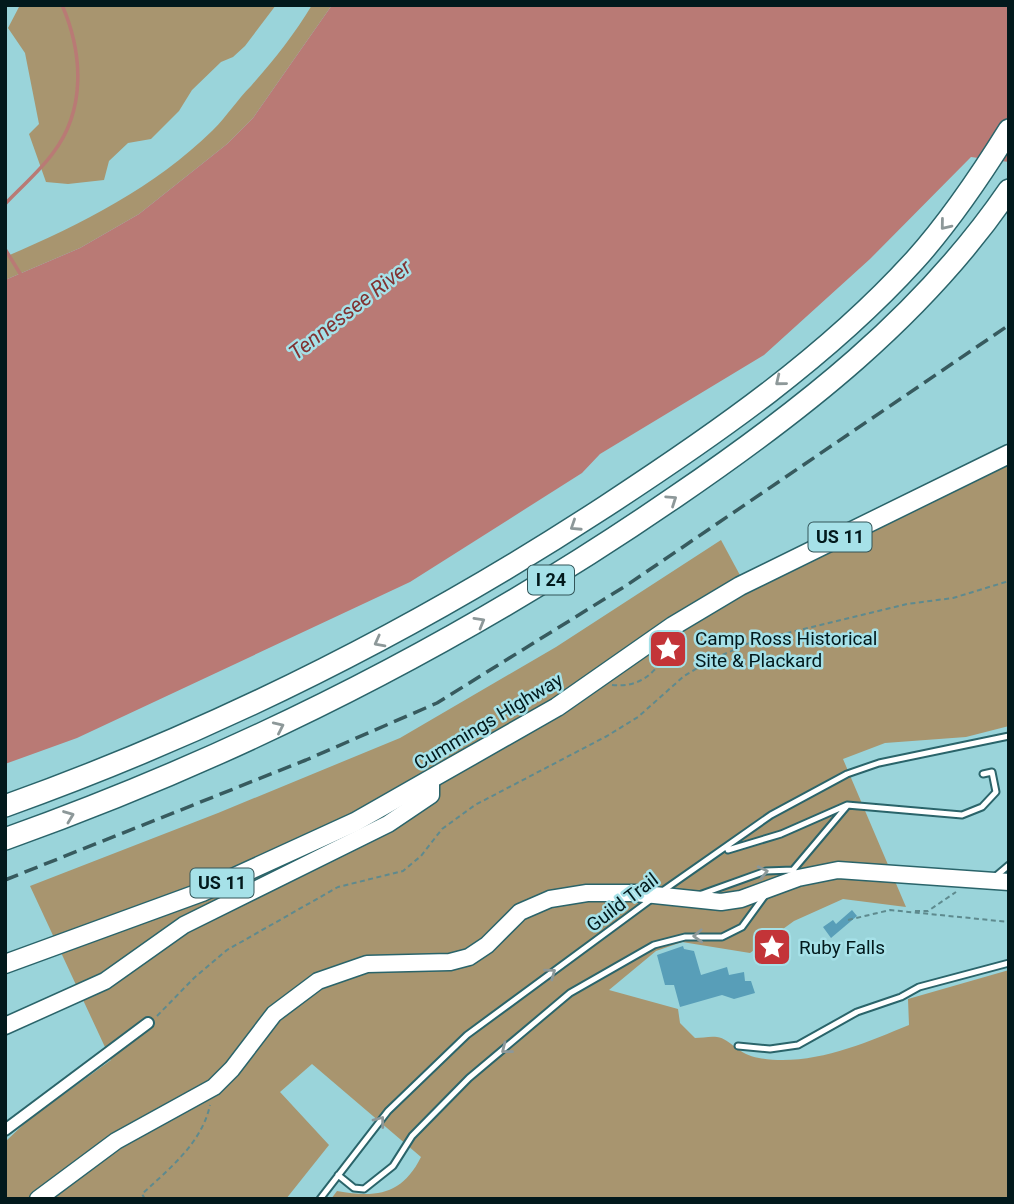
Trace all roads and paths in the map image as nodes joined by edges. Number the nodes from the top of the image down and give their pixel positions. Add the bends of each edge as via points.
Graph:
1 (1009, 130) edge
2 (1009, 190) edge
3 (1009, 454) edge
4 (1009, 581) edge
5 (675, 625) junction
6 (595, 678) junction
7 (1009, 736) edge
8 (983, 774) dead end
9 (431, 781) junction
10 (5, 806) edge
11 (847, 806) junction
12 (5, 839) edge
13 (723, 851) junction
14 (1009, 864) edge
15 (795, 874) junction
16 (961, 878) junction
17 (991, 881) junction
18 (1009, 882) edge
19 (769, 889) junction
20 (658, 894) junction
21 (690, 899) junction
22 (910, 911) junction
23 (848, 919) dead end
24 (1009, 922) edge
25 (1009, 963) edge
26 (5, 964) edge
27 (148, 1023) joint
28 (5, 1026) edge
29 (738, 1046) dead end
30 (208, 1091) junction
31 (5, 1130) edge
32 (338, 1175) junction
33 (38, 1199) edge
34 (145, 1199) edge
35 (320, 1199) edge

1 -> 10 highway, I 24 via 985,170 917,259 845,330 731,420 568,531 383,640 286,688 189,734
12 -> 2 highway, I 24 via 177,774 288,723 405,664 587,558 726,463 845,371 915,306
3 - 5 main road, Cummings Highway / US 11 via 768,571
4 - 27 path via 953,598 907,604 754,641 711,660 684,676 638,717 475,805 442,829 403,871 338,887 227,950
5 - 6 main road, Cummings Highway / US 11
5 - 6 path via 653,675 616,686
6 - 9 main road, Cummings Highway / US 11 via 557,708
7 - 13 lane, Guild Trail via 847,774 771,815
8 - 11 lane via 992,772 996,792 982,807 962,815
9 - 26 main road, Cummings Highway / US 11 via 249,872
9 - 28 main road via 426,801 388,824 184,925 105,981
11 - 13 lane via 781,834
11 - 15 lane
13 - 20 lane, Guild Trail
14 - 17 lane
15 - 16 main road via 838,870
15 - 19 main road
21 -> 15 lane via 766,870
16 - 17 main road
16 - 22 path via 958,890 946,901 928,911
17 - 18 main road
19 - 21 main road via 721,902
19 -> 32 lane via 742,927 722,937 685,937 654,944 570,993 469,1077 412,1136 393,1167 364,1189 354,1188
20 - 21 main road
20 - 30 main road via 587,893 550,899 520,912 469,957 450,962 383,961 329,975 285,1003 232,1069
32 -> 20 lane, Guild Trail via 401,1097 467,1035
22 - 23 path via 890,910
22 - 24 path
25 - 29 lane via 919,987 857,1012 798,1045 770,1049
27 - 31 street
30 - 33 main road via 116,1141
30 - 34 path via 206,1124 175,1164 142,1194
32 - 35 lane, Guild Trail

